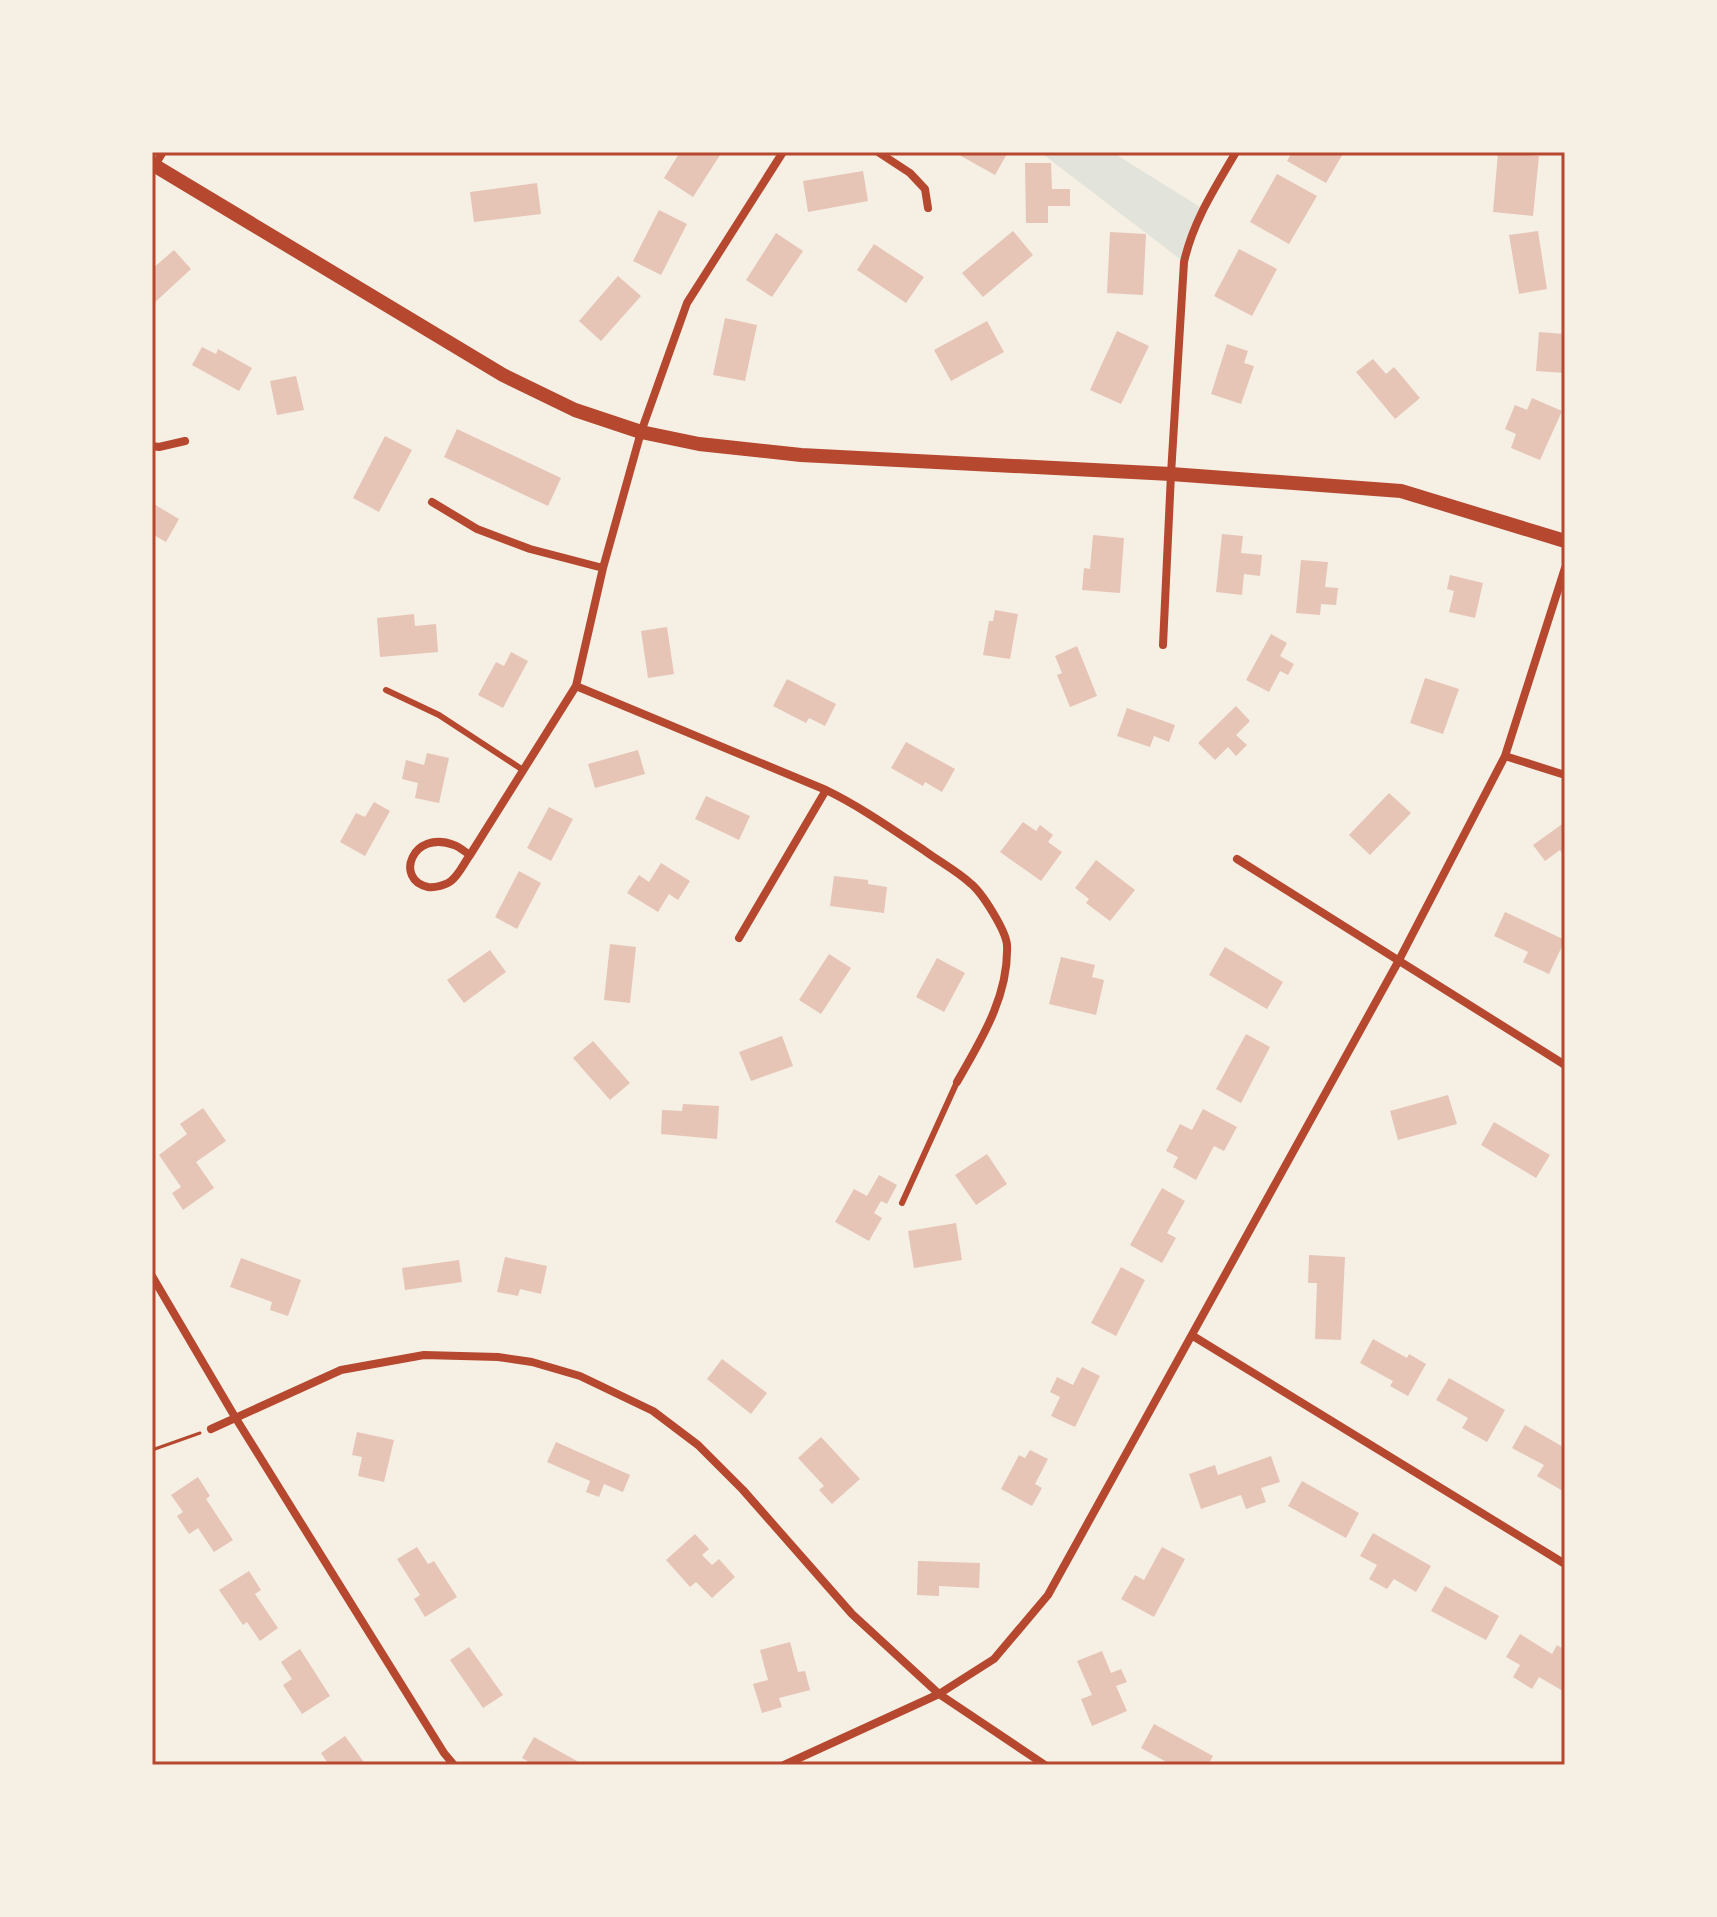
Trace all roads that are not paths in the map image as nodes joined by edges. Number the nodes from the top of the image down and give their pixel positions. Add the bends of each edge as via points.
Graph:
1 (163, 152) edge
2 (783, 152) edge
3 (878, 152) edge
4 (1236, 152) edge
5 (153, 167) edge
6 (928, 208) dead end
7 (641, 432) junction
8 (185, 441) dead end
9 (152, 446) edge
10 (1171, 474) junction
11 (432, 502) dead end
12 (1565, 541) edge
13 (603, 568) junction
14 (1565, 568) edge
15 (1163, 645) dead end
16 (576, 686) junction
17 (386, 690) dead end
18 (1505, 756) junction
19 (523, 770) junction
20 (1565, 775) edge
21 (826, 790) junction
22 (470, 855) junction
23 (1237, 859) dead end
24 (739, 938) dead end
25 (1398, 962) junction
26 (1565, 1065) edge
27 (957, 1082) joint
28 (902, 1203) dead end
29 (152, 1276) edge
30 (1193, 1336) junction
31 (235, 1417) junction
32 (211, 1429) road end
33 (1565, 1564) edge
34 (939, 1694) junction
35 (454, 1765) edge
36 (784, 1765) edge
37 (1045, 1765) edge

1 - 5 street
2 - 7 street via 687,303
3 - 6 street via 925,189
4 - 10 street via 1203,209 1184,262
5 - 7 street via 503,375 575,410
7 - 10 street via 801,455
7 - 13 street
8 - 9 street
10 - 12 street via 1401,491
10 - 15 street
11 - 13 street via 477,529
13 - 16 street
14 - 18 street
16 - 19 street
16 - 21 street
17 - 19 lane via 439,715
18 - 20 street
18 - 25 street
19 - 22 street
21 - 24 street
21 - 27 street via 973,884 1007,942 1005,976 986,1030
22 - 22 street via 451,881 437,887 416,882 410,870 412,856 432,841 455,845
23 - 25 street
25 - 26 street
25 - 30 street
27 - 28 lane
29 - 31 street
30 - 33 street
30 - 34 street via 1048,1595 994,1659
31 - 32 street
31 - 34 street via 341,1370 424,1355 498,1357 580,1376 653,1411 698,1445 852,1614
31 - 35 street
34 - 36 street
34 - 37 street

